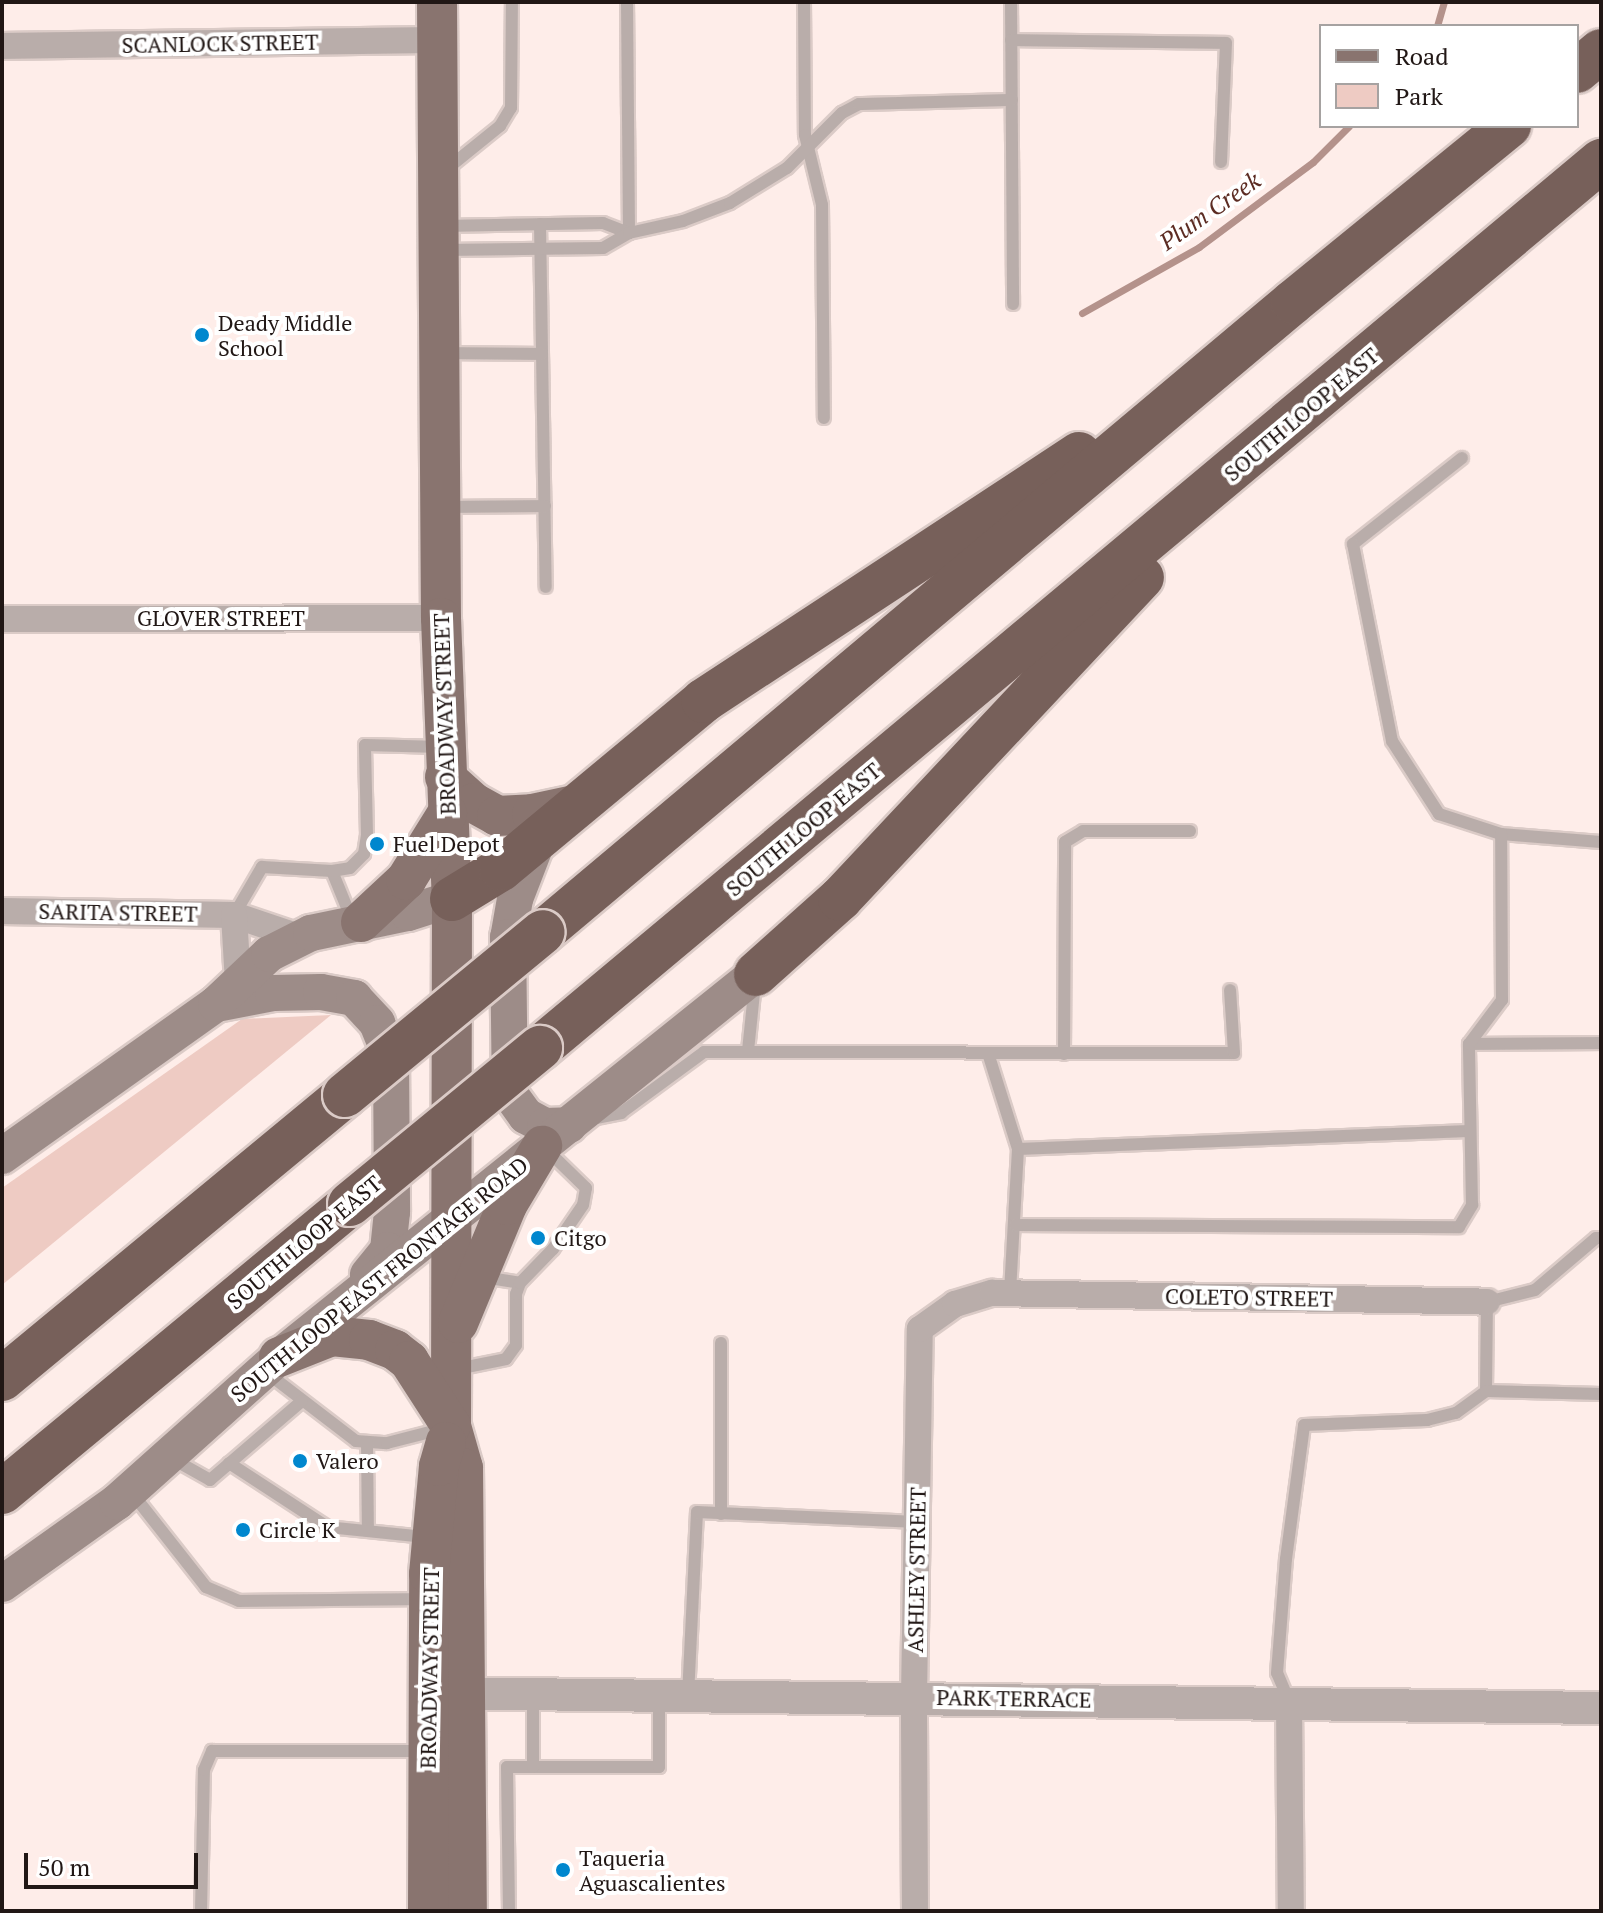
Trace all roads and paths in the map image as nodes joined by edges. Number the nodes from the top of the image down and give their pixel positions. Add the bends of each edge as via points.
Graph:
1 (512, 2) edge
2 (627, 2) edge
3 (804, 2) edge
4 (1011, 2) edge
5 (437, 21) edge
6 (1011, 40) junction
7 (2, 46) edge
8 (1601, 51) edge
9 (1579, 69) edge
10 (1012, 100) junction
11 (1507, 128) edge
12 (809, 149) junction
13 (1601, 161) edge
14 (1221, 162) dead end
15 (436, 178) junction
16 (540, 224) junction
17 (629, 233) junction
18 (436, 238) junction
19 (541, 252) junction
20 (1013, 304) dead end
21 (437, 353) junction
22 (542, 354) junction
23 (824, 418) dead end
24 (1462, 458) dead end
25 (1091, 459) junction
26 (545, 506) junction
27 (439, 507) junction
28 (1161, 543) junction
29 (546, 587) dead end
30 (441, 618) junction
31 (2, 619) edge
32 (446, 780) junction
33 (579, 804) junction
34 (1190, 831) dead end
35 (1501, 834) junction
36 (539, 837) junction
37 (1601, 842) edge
38 (332, 871) junction
39 (452, 899) junction
40 (2, 911) edge
41 (234, 915) junction
42 (357, 922) junction
43 (302, 938) junction
44 (756, 974) junction
45 (1230, 990) dead end
46 (227, 993) junction
47 (1601, 1043) edge
48 (1469, 1044) junction
49 (748, 1051) junction
50 (988, 1053) junction
51 (1064, 1054) junction
52 (563, 1130) junction
53 (1469, 1131) junction
54 (1018, 1149) junction
55 (2, 1156) edge
56 (449, 1218) junction
57 (1015, 1225) junction
58 (1601, 1238) edge
59 (476, 1275) junction
60 (520, 1283) junction
61 (1010, 1293) junction
62 (350, 1298) junction
63 (1487, 1302) junction
64 (721, 1343) dead end
65 (450, 1356) junction
66 (271, 1363) junction
67 (2, 1379) edge
68 (1486, 1391) junction
69 (1601, 1394) edge
70 (302, 1401) junction
71 (451, 1426) junction
72 (367, 1442) junction
73 (168, 1456) junction
74 (229, 1463) junction
75 (129, 1491) junction
76 (2, 1492) edge
77 (721, 1514) junction
78 (917, 1522) junction
79 (368, 1531) junction
80 (432, 1537) junction
81 (2, 1584) edge
82 (428, 1598) junction
83 (426, 1693) junction
84 (467, 1694) junction
85 (533, 1694) junction
86 (674, 1696) junction
87 (914, 1697) junction
88 (1289, 1702) junction
89 (1601, 1708) edge
90 (427, 1751) junction
91 (533, 1767) junction
92 (201, 1911) edge
93 (428, 1911) edge
94 (467, 1911) edge
95 (509, 1911) edge
96 (915, 1911) edge
97 (1291, 1911) edge

1 - 15 lane via 511,108 500,126
2 - 17 lane
3 - 12 lane
4 - 6 lane
5 - 7 street, SCANLOCK STREET
5 - 15 main road, BROADWAY STREET
6 - 10 lane
6 - 14 lane via 1226,43
8 - 9 highway
10 - 12 lane via 859,104 842,113
10 - 20 lane
11 - 25 highway
12 - 17 lane via 730,203
12 - 23 lane via 822,205
13 - 28 highway, SOUTH LOOP EAST
15 - 18 main road, BROADWAY STREET
16 - 17 lane via 603,223
16 - 18 lane
16 - 19 lane
17 - 19 lane via 603,248
18 - 19 lane
18 - 21 main road, BROADWAY STREET
19 - 22 lane
21 - 22 lane
21 - 27 main road, BROADWAY STREET
22 - 26 lane
24 - 35 lane via 1353,544 1392,741 1439,814
25 - 33 highway via 703,701
25 - 67 highway, bridge via 543,932
26 - 27 lane
26 - 29 lane
27 - 30 main road, BROADWAY STREET
28 - 44 highway via 840,899
28 - 76 highway, SOUTH LOOP EAST, bridge
30 - 31 street, GLOVER STREET
30 - 32 main road, BROADWAY STREET
32 - 33 main road via 497,816
32 - 38 lane via 365,745 364,854 350,868
32 - 39 main road, BROADWAY STREET
32 - 42 main road via 406,880
33 - 36 highway
34 - 51 lane via 1083,831 1065,842
35 - 37 lane
35 - 48 lane via 1502,1000
36 - 39 highway via 501,869
36 - 52 main road via 515,899 508,937 510,1094 526,1116
38 - 41 lane via 262,867
38 - 42 lane
39 - 42 main road
39 - 56 main road, BROADWAY STREET
40 - 41 street, SARITA STREET
41 - 43 street, SARITA STREET
41 - 46 street
42 - 43 main road
43 - 46 main road via 269,954
44 - 49 lane
44 - 52 main road, SOUTH LOOP EAST FRONTAGE ROAD
45 - 51 lane via 1234,1053
46 - 55 main road
46 - 62 main road via 321,992 354,998 377,1023 391,1057 388,1250
47 - 48 lane
48 - 53 lane
49 - 50 lane
49 - 52 lane via 704,1052 621,1113
50 - 51 lane
50 - 54 lane
52 - 56 main road, SOUTH LOOP EAST FRONTAGE ROAD
52 - 59 main road via 507,1205
52 - 60 lane via 559,1158 587,1194 553,1249
53 - 54 lane
53 - 57 lane via 1472,1205 1459,1227
54 - 57 lane
56 - 62 main road, SOUTH LOOP EAST FRONTAGE ROAD
56 - 65 main road, BROADWAY STREET
57 - 61 lane
58 - 63 lane via 1535,1290
59 - 60 lane
59 - 65 main road
60 - 65 lane via 516,1345 506,1359
61 - 63 street, COLETO STREET
61 - 78 street, ASHLEY STREET via 955,1304 920,1329
62 - 66 main road, SOUTH LOOP EAST FRONTAGE ROAD
63 - 68 lane
64 - 77 lane
65 - 71 main road, BROADWAY STREET
66 - 70 lane
66 - 71 main road via 332,1336 369,1340 409,1361
66 - 73 main road, SOUTH LOOP EAST FRONTAGE ROAD
68 - 69 lane
68 - 88 lane via 1456,1413 1427,1420 1304,1425 1277,1673
70 - 72 lane via 356,1441
70 - 74 lane
71 - 72 lane via 387,1443
71 - 80 main road, BROADWAY STREET via 439,1466
71 - 84 main road, BROADWAY STREET via 463,1468
72 - 79 lane
73 - 74 lane via 210,1480
73 - 75 main road, SOUTH LOOP EAST FRONTAGE ROAD
74 - 79 lane via 327,1527
75 - 81 main road, SOUTH LOOP EAST FRONTAGE ROAD
75 - 82 lane via 206,1587 239,1601
77 - 78 lane
77 - 86 lane via 697,1512
78 - 87 street, ASHLEY STREET
79 - 80 lane
80 - 82 main road, BROADWAY STREET
82 - 83 main road, BROADWAY STREET
83 - 84 street, PARK TERRACE
83 - 90 main road, BROADWAY STREET
84 - 85 street, PARK TERRACE
84 - 94 main road, BROADWAY STREET
85 - 86 street, PARK TERRACE
85 - 91 lane
86 - 87 street, PARK TERRACE
86 - 91 lane via 659,1767
87 - 88 street, PARK TERRACE
87 - 96 street, ASHLEY STREET
88 - 89 street, PARK TERRACE
88 - 97 street
90 - 92 lane via 212,1751 204,1770
90 - 93 main road, BROADWAY STREET
91 - 95 lane via 507,1767

